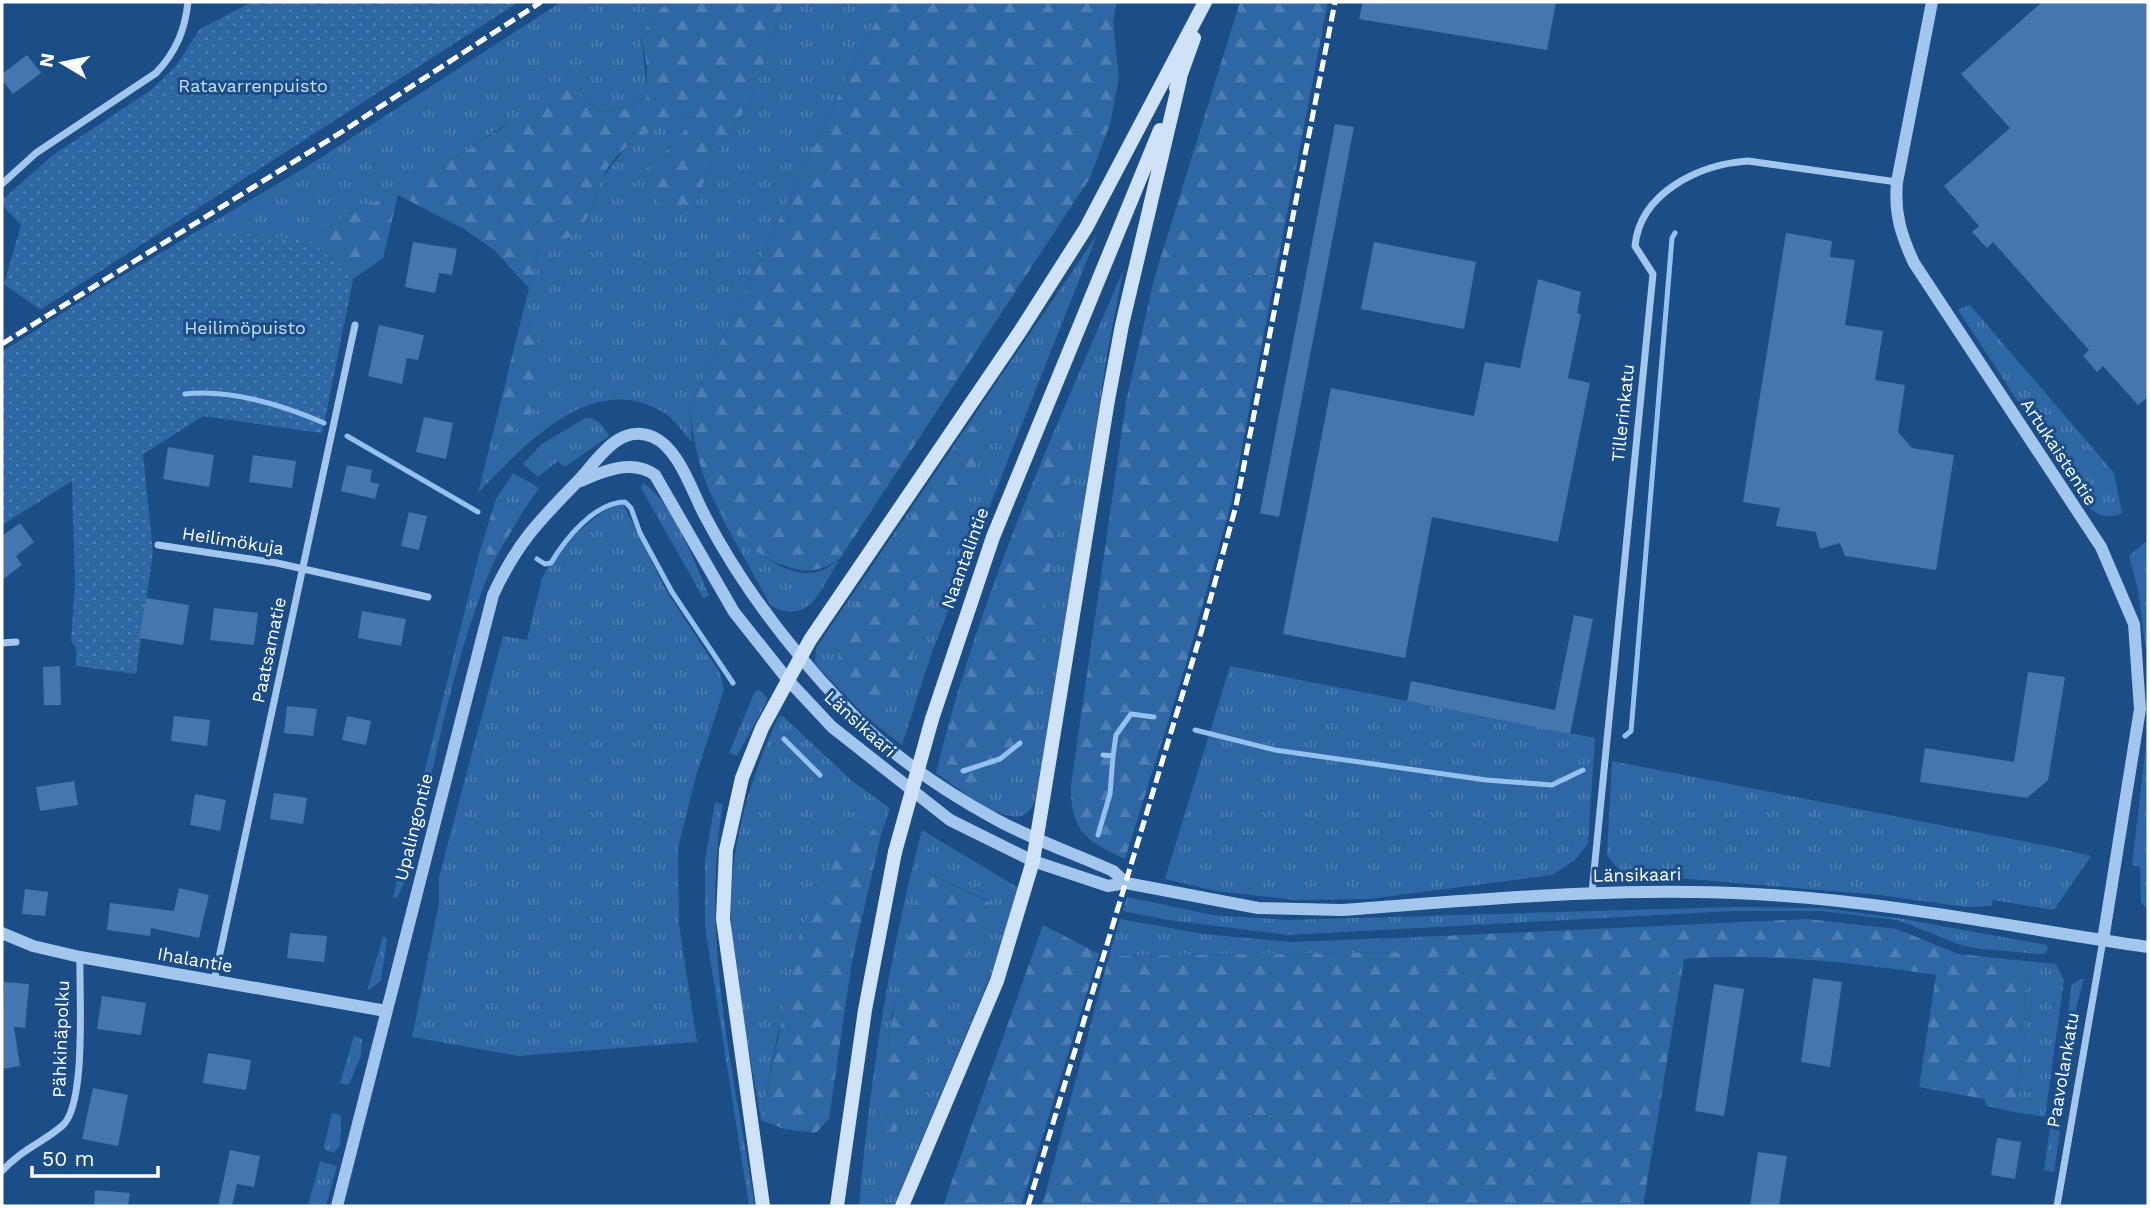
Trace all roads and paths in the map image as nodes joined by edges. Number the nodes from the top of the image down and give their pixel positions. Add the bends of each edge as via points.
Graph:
1 (188, 2) edge
2 (1206, 2) edge
3 (1932, 2) edge
4 (1180, 79) junction
5 (1897, 182) junction
6 (2, 184) edge
7 (355, 325) dead end
8 (675, 458) joint
9 (661, 480) joint
10 (578, 482) junction
11 (158, 545) dead end
12 (303, 569) junction
13 (428, 597) dead end
14 (16, 642) dead end
15 (2, 643) edge
16 (801, 657) junction
17 (788, 680) junction
18 (1038, 838) junction
19 (1034, 861) junction
20 (1126, 883) junction
21 (1592, 892) junction
22 (2, 933) edge
23 (2103, 940) junction
24 (2148, 947) edge
25 (80, 957) junction
26 (214, 981) junction
27 (386, 1011) junction
28 (845, 1153) junction
29 (2, 1171) edge
30 (337, 1206) edge
31 (763, 1206) edge
32 (837, 1206) edge
33 (844, 1206) edge
34 (902, 1206) edge
35 (2056, 1206) edge

1 - 6 street via 178,43 156,73 36,153
2 - 4 main road, Naantalintie
2 - 16 main road via 1114,179 1061,268
3 - 5 street, Artukaistentie
4 - 18 main road via 1113,375
4 - 28 main road, Naantalintie, bridge via 993,537 932,719 895,852 865,1010
5 - 21 street, Tillerinkatu via 1748,160 1731,162 1678,183 1639,221 1635,246 1653,274
5 - 23 street, Artukaistentie via 1896,217 1914,263 2101,547 2134,624 2140,709
7 - 12 street, Paatsamatie
8 - 10 street, Upalingontie via 654,437 625,437 600,453
8 - 16 street, Länsikaari via 734,569
9 - 10 street, Upalingontie via 647,470 629,467
9 - 17 street, Länsikaari via 734,612
10 - 27 street, Upalingontie via 547,509 520,543 493,595
11 - 12 street, Heilimökuja
12 - 13 street, Heilimökuja
12 - 26 street, Paatsamatie
14 - 15 street
16 - 17 main road
16 - 18 street, Länsikaari via 846,709 927,777 999,821
17 - 19 street, Länsikaari via 832,727 917,797 950,820
17 - 31 main road via 742,778 723,881 726,961
18 - 19 main road
18 - 20 street, Länsikaari via 1113,872
19 - 20 street, Länsikaari via 1108,886
19 - 34 main road via 997,981
20 - 21 street, Länsikaari via 1222,903 1300,910
21 - 23 street, Länsikaari via 1800,897 1946,914
22 - 25 street, Ihalantie
23 - 24 street, Länsikaari
23 - 35 street, Paavolankatu
25 - 26 street, Ihalantie
25 - 29 street, Pähkinäpolku via 78,1085 71,1114 62,1126 20,1152
26 - 27 street, Ihalantie
27 - 30 street, Upalingontie
28 - 32 main road, Naantalintie
28 - 33 main road, Naantalintie

